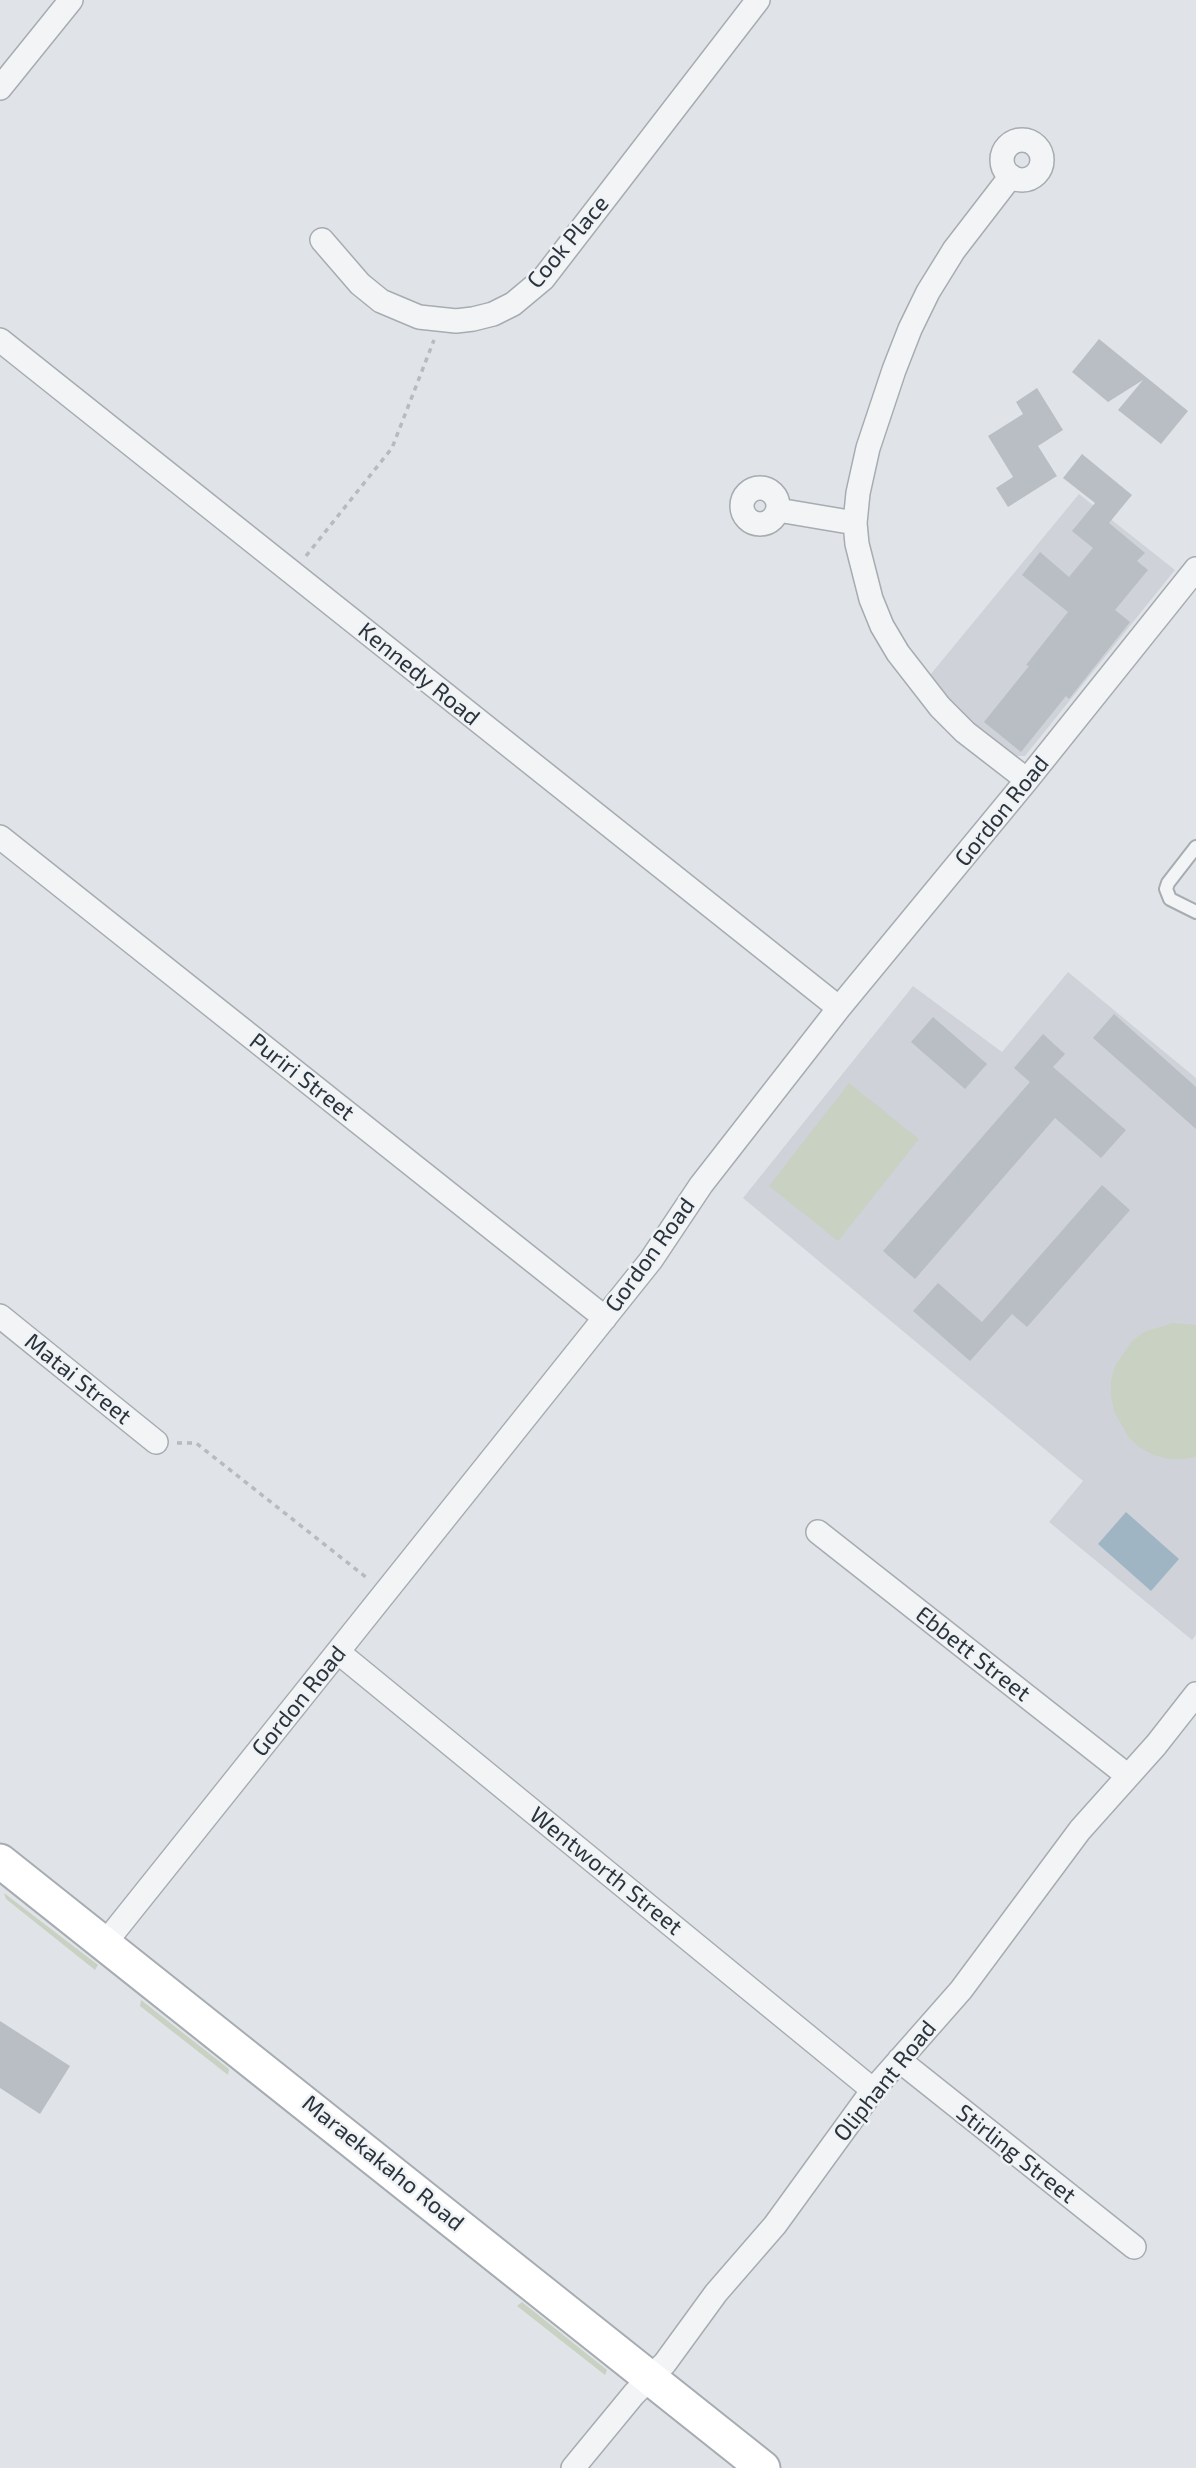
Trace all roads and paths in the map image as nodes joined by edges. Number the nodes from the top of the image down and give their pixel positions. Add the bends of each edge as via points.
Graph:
1 (71, 0) edge
2 (758, 0) edge
3 (0, 88) edge
4 (1011, 176) dead end
5 (322, 240) dead end
6 (438, 320) junction
7 (0, 340) edge
8 (778, 510) dead end
9 (855, 523) junction
10 (292, 573) junction
11 (1192, 581) edge
12 (1027, 780) junction
13 (0, 837) edge
14 (1196, 847) edge
15 (1196, 912) edge
16 (839, 1009) junction
17 (0, 1316) edge
18 (605, 1318) junction
19 (156, 1442) joint
20 (818, 1532) dead end
21 (386, 1592) junction
22 (338, 1652) junction
23 (1196, 1694) edge
24 (1128, 1776) junction
25 (0, 1860) edge
26 (105, 1942) junction
27 (899, 2060) junction
28 (873, 2090) junction
29 (1134, 2247) dead end
30 (651, 2376) junction
31 (573, 2468) edge
32 (764, 2468) edge

1 - 3 street
2 - 6 street, Cook Place via 543,279 493,314
4 - 9 street via 954,250 910,329 868,448
5 - 6 street, Cook Place via 380,301
6 - 10 path via 393,448
7 - 10 street, Kennedy Road
8 - 9 street
9 - 12 street via 871,599 898,653 956,724
10 - 16 street, Kennedy Road
11 - 12 street, Gordon Road
12 - 16 street, Gordon Road
13 - 18 street, Puriri Street
14 - 15 lane via 1166,889 1170,899
16 - 18 street, Gordon Road via 701,1185
17 - 19 street, Matai Street
18 - 21 street, Gordon Road
19 - 21 path via 196,1443
20 - 24 street, Ebbett Street
21 - 22 street, Gordon Road
22 - 26 street, Gordon Road
22 - 28 street, Wentworth Street
23 - 24 street, Oliphant Road
24 - 27 street, Oliphant Road via 1080,1830 961,1990
25 - 26 main road, Maraekakaho Road
26 - 30 main road, Maraekakaho Road
27 - 28 street, Oliphant Road
27 - 29 street, Stirling Street
28 - 30 street, Oliphant Road via 775,2225
30 - 31 street, Oliphant Road
30 - 32 main road, Maraekakaho Road

